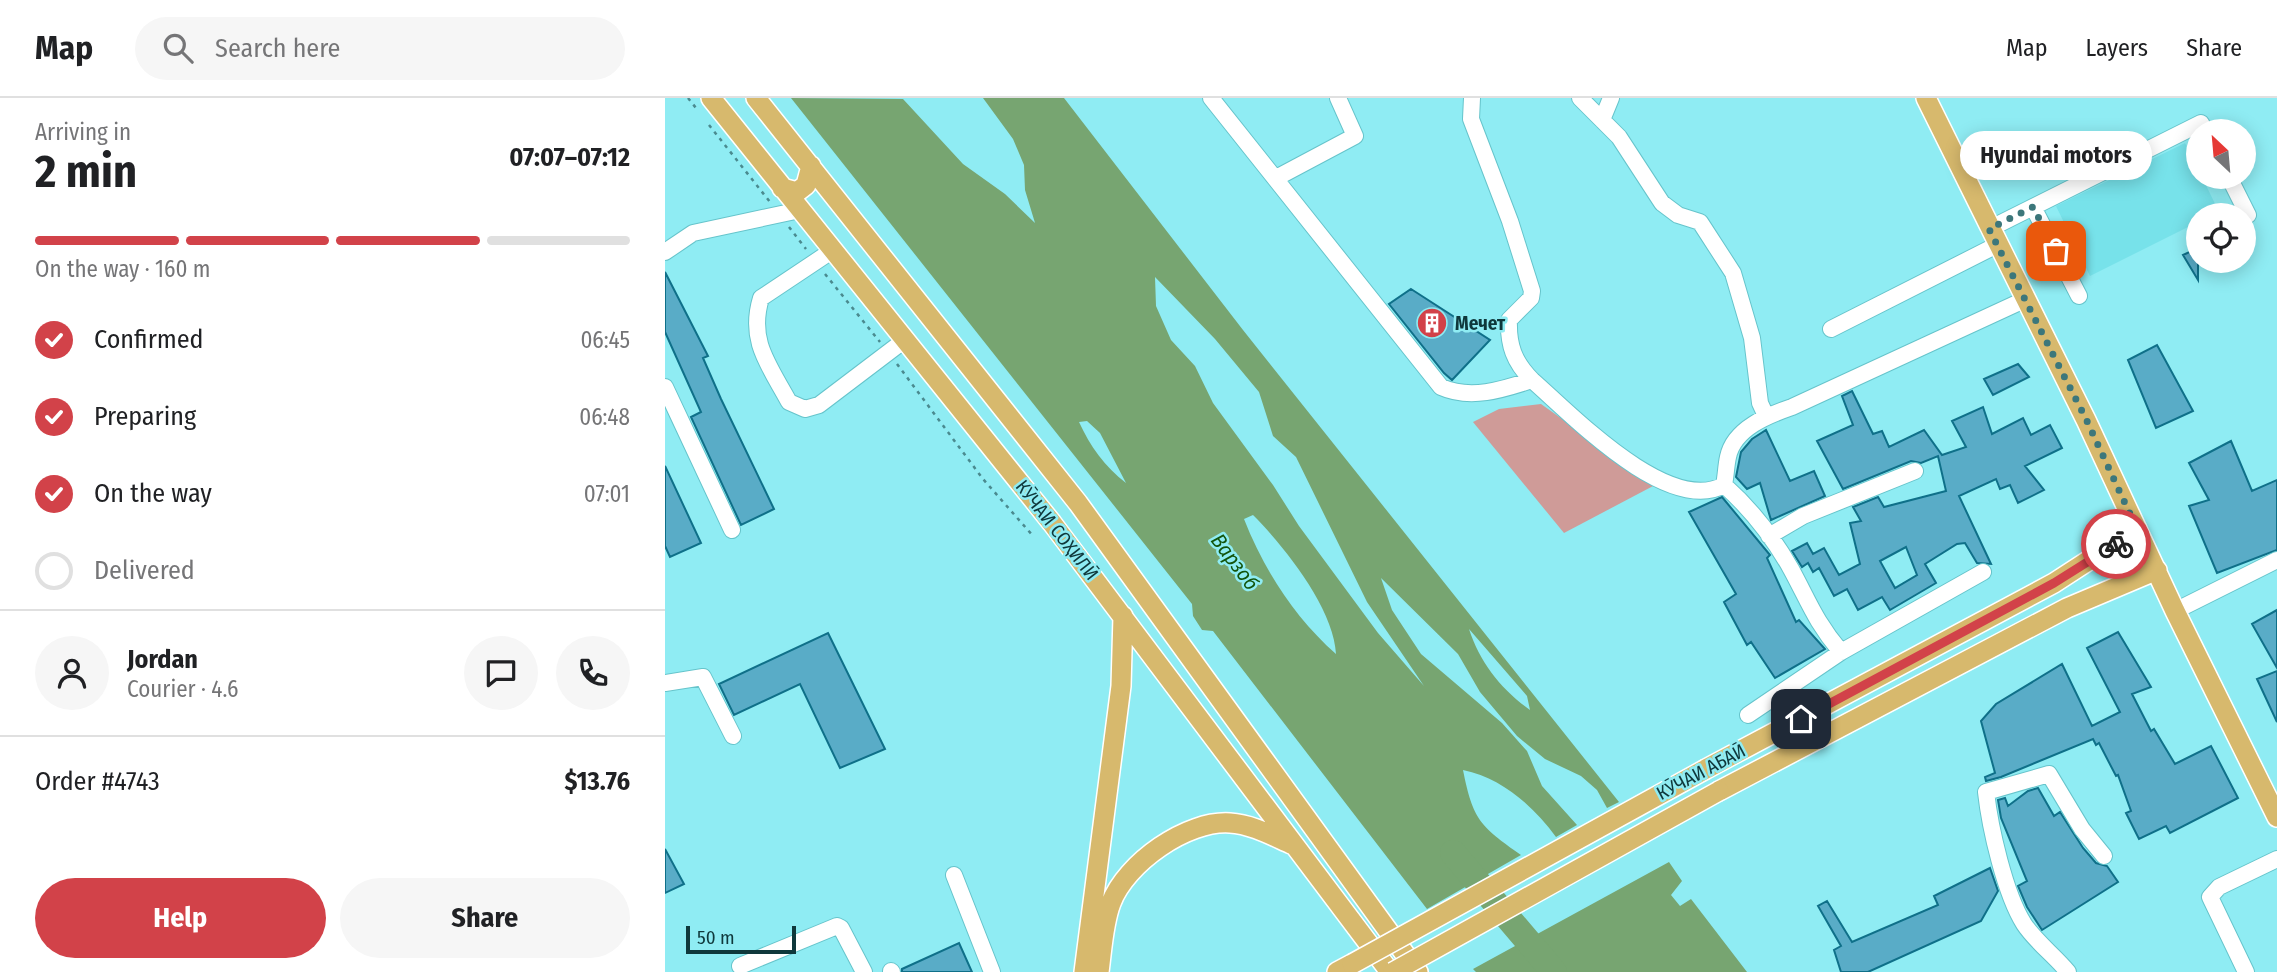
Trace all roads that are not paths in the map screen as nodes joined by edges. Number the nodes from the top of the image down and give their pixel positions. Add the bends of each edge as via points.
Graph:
1 (757, 98) edge
2 (1211, 98) edge
3 (1338, 98) edge
4 (1472, 98) edge
5 (1580, 98) edge
6 (1611, 98) edge
7 (1926, 98) edge
8 (704, 103) edge
9 (1602, 120) junction
10 (2186, 130) edge
11 (811, 166) junction
12 (1276, 178) junction
13 (782, 188) junction
14 (2033, 207) junction
15 (800, 211) junction
16 (861, 228) junction
17 (1993, 237) junction
18 (833, 250) junction
19 (665, 252) edge
20 (2079, 296) dead end
21 (2024, 300) junction
22 (1831, 329) dead end
23 (907, 339) junction
24 (1532, 380) junction
25 (665, 387) edge
26 (1766, 416) junction
27 (1915, 471) dead end
28 (1724, 485) junction
29 (2137, 529) junction
30 (732, 530) dead end
31 (1769, 537) junction
32 (2277, 560) edge
33 (2157, 570) junction
34 (1983, 572) dead end
35 (2175, 611) junction
36 (1123, 616) junction
37 (1840, 652) junction
38 (665, 683) edge
39 (1748, 715) dead end
40 (733, 736) dead end
41 (2277, 817) edge
42 (1292, 844) junction
43 (2104, 856) dead end
44 (2277, 859) edge
45 (954, 875) dead end
46 (740, 966) dead end
47 (1344, 968) edge
48 (864, 972) edge
49 (992, 972) edge
50 (1084, 972) edge
51 (1099, 972) edge
52 (1392, 972) edge
53 (1418, 972) edge
54 (2069, 972) edge
55 (2246, 972) edge

1 - 11 main road
2 - 12 street
3 - 12 street via 1355,136
4 - 24 street via 1471,119 1532,292 1509,320 1508,336 1520,368
5 - 9 street
6 - 9 street
7 - 17 main road
8 - 13 main road, КӮЧАИ СОҲИЛӢ
9 - 26 street via 1619,137 1663,203 1678,215 1700,222 1733,273 1752,338
10 - 14 street
11 - 13 main road via 806,185 797,191
11 - 16 main road
12 - 24 street via 1441,387 1454,393 1501,391
13 - 15 main road, КӮЧАИ СОҲИЛӢ
14 - 17 street
14 - 20 street
15 - 18 main road, КӮЧАИ СОҲИЛӢ
15 - 19 street via 693,233
16 - 18 main road via 848,230
16 - 53 main road via 1078,503
17 - 21 main road
17 - 22 street
18 - 23 main road, КӮЧАИ СОҲИЛӢ
18 - 23 street via 761,298 755,318 756,340 789,402 805,409 819,405
21 - 26 street
21 - 29 main road
23 - 36 main road, КӮЧАИ СОҲИЛӢ
24 - 28 street via 1654,478 1707,492
25 - 30 street
26 - 28 street via 1741,434 1728,453
27 - 31 street via 1803,516
28 - 31 street via 1750,509
29 - 33 main road
29 - 47 main road, КӮЧАИ АБАӢ, bridge via 2054,583
31 - 37 street via 1821,628
32 - 35 street
33 - 35 main road
33 - 52 main road, КӮЧАИ АБАӢ, bridge via 2067,608 1720,791
34 - 37 street
35 - 41 main road
36 - 42 main road, КӮЧАИ СОҲИЛӢ
36 - 50 main road via 1122,686
37 - 39 street
38 - 40 street via 703,677
42 - 51 main road via 1232,822 1211,824 1168,841 1142,859 1112,900
42 - 52 main road, КӮЧАИ СОҲИЛӢ
43 - 54 street via 2049,774 1986,792 1989,819 2024,924
44 - 55 street via 2219,887 2210,897
45 - 49 street
46 - 48 street via 837,926

